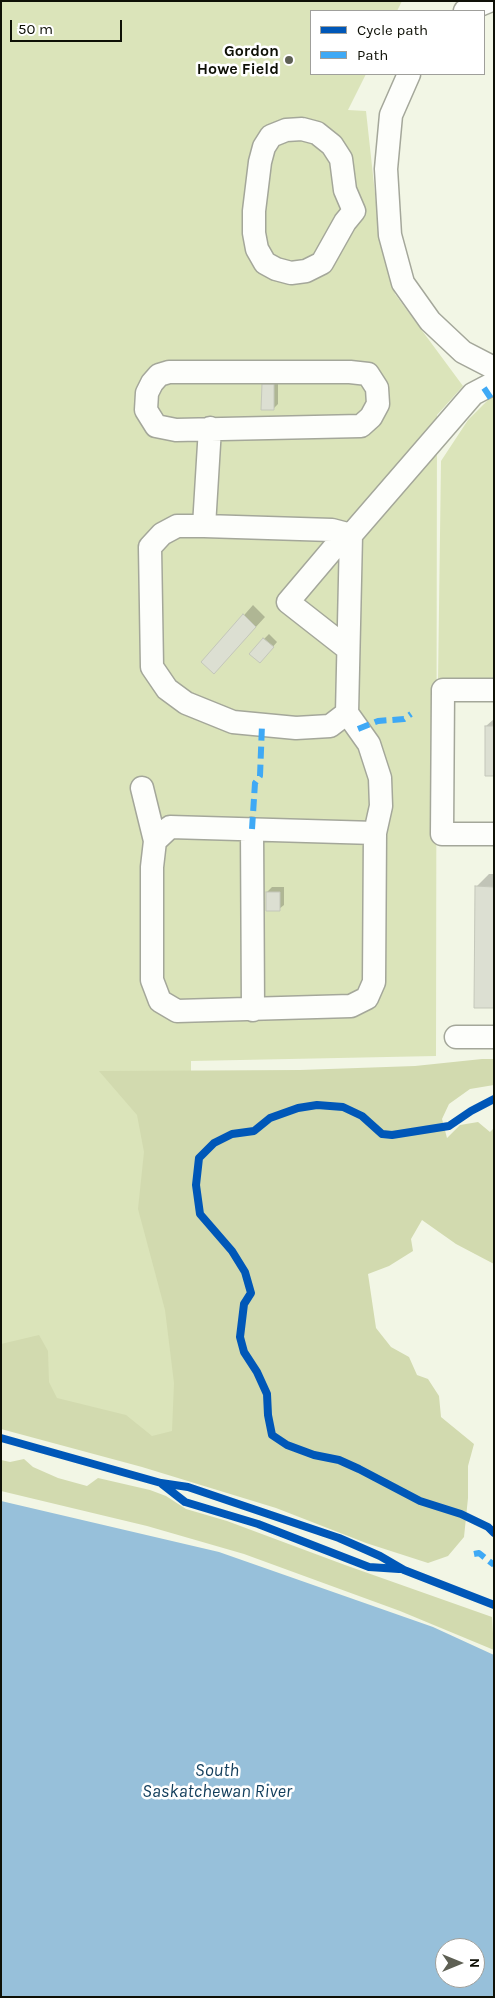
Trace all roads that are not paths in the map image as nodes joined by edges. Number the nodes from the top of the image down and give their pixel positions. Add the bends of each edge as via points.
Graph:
1 (489, 1) edge
2 (467, 10) edge
3 (409, 75) edge
4 (354, 211) junction
5 (389, 214) junction
6 (494, 368) edge
7 (494, 383) edge
8 (210, 428) junction
9 (204, 526) junction
10 (351, 535) junction
11 (348, 649) junction
12 (494, 690) edge
13 (347, 713) junction
14 (142, 788) dead end
15 (252, 829) junction
16 (375, 833) junction
17 (494, 834) edge
18 (155, 840) junction
19 (253, 1010) junction
20 (456, 1037) dead end
21 (494, 1037) edge

1 - 2 street
3 - 5 street via 391,115 386,169
4 - 4 street via 322,263 306,271 291,273 265,264 257,249 254,211 260,162 271,136 286,130 302,129 317,133 332,144 341,159 345,190
4 - 5 street
5 - 6 street via 390,235 403,283 430,321 463,352
7 - 10 street via 473,394
8 - 8 street via 361,426 378,404 377,388 368,374 350,372 169,372 159,375 147,393 146,410 156,426 176,430
8 - 9 street
9 - 10 street via 332,530
9 - 13 street via 177,526 162,534 150,547 152,667 167,689 186,703 233,722 296,728 330,726
10 - 11 street
10 - 11 street via 332,550 288,602
11 - 13 street
12 - 17 street via 443,690 442,834
13 - 16 street via 369,744 380,778 381,806
14 - 18 street
15 - 16 street
15 - 18 street via 170,827
15 - 19 street
16 - 19 street via 374,982 367,998 351,1006
18 - 19 street via 152,980 160,1001 177,1011
20 - 21 street

